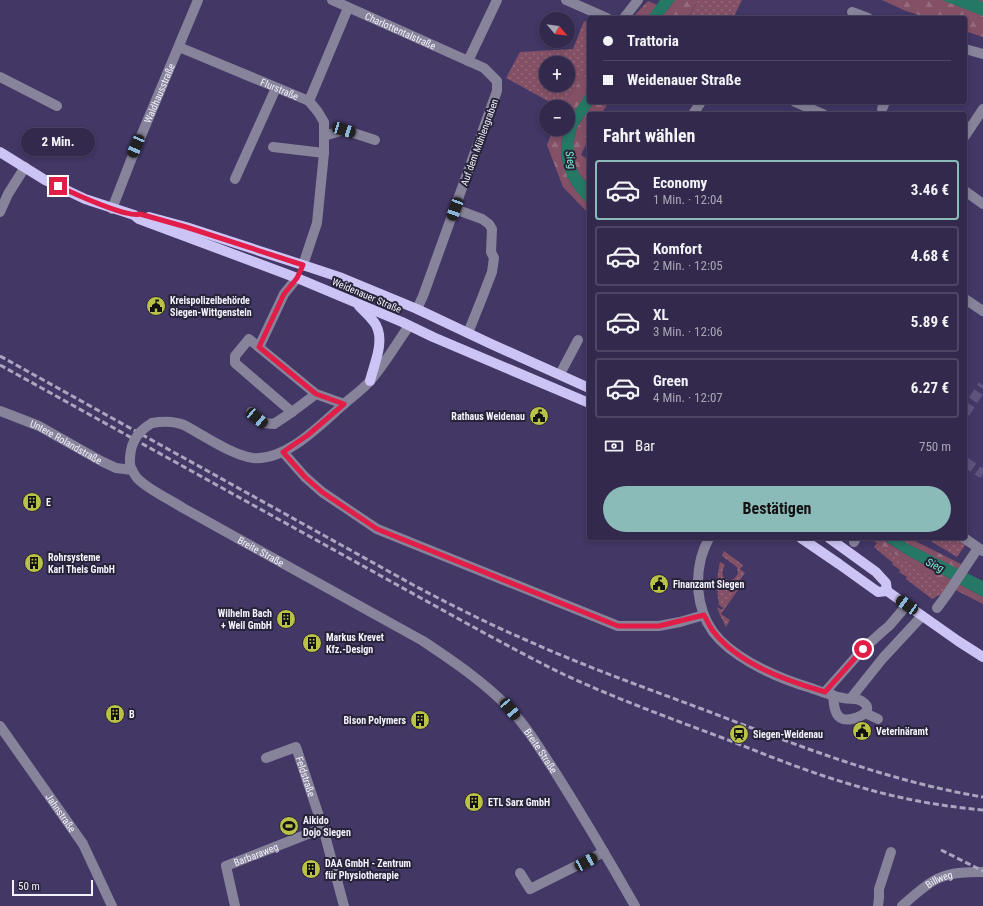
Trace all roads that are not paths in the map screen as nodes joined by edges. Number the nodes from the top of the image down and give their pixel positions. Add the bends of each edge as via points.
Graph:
1 (198, 0) edge
2 (332, 0) edge
3 (497, 0) edge
4 (566, 0) edge
5 (638, 0) edge
6 (348, 8) junction
7 (852, 12) dead end
8 (602, 16) edge
9 (626, 16) edge
10 (863, 16) edge
11 (179, 47) junction
12 (967, 50) edge
13 (983, 54) edge
14 (468, 61) junction
15 (484, 68) joint
16 (0, 77) edge
17 (276, 88) junction
18 (309, 101) junction
19 (800, 104) edge
20 (57, 106) dead end
21 (983, 108) edge
22 (818, 112) edge
23 (967, 133) edge
24 (324, 136) junction
25 (376, 140) dead end
26 (273, 147) dead end
27 (0, 152) edge
28 (324, 153) junction
29 (25, 168) junction
30 (236, 179) dead end
31 (4, 192) edge
32 (967, 193) edge
33 (983, 204) edge
34 (112, 209) junction
35 (455, 209) junction
36 (0, 212) edge
37 (134, 215) junction
38 (240, 244) junction
39 (235, 254) junction
40 (303, 265) junction
41 (297, 278) junction
42 (356, 303) junction
43 (967, 303) edge
44 (417, 309) junction
45 (983, 311) edge
46 (408, 326) junction
47 (468, 333) junction
48 (578, 340) dead end
49 (259, 347) junction
50 (560, 374) junction
51 (370, 381) junction
52 (587, 387) edge
53 (316, 394) junction
54 (587, 402) edge
55 (344, 404) junction
56 (0, 411) edge
57 (251, 412) dead end
58 (292, 412) junction
59 (283, 452) junction
60 (131, 468) junction
61 (708, 540) edge
62 (804, 540) edge
63 (832, 540) edge
64 (967, 540) edge
65 (981, 549) edge
66 (887, 591) junction
67 (907, 605) junction
68 (937, 608) dead end
69 (704, 615) junction
70 (922, 616) junction
71 (983, 657) edge
72 (829, 694) junction
73 (850, 698) junction
74 (865, 713) junction
75 (878, 719) dead end
76 (0, 726) edge
77 (266, 758) dead end
78 (324, 828) junction
79 (604, 852) junction
80 (892, 852) dead end
81 (983, 872) edge
82 (520, 873) dead end
83 (112, 906) edge
84 (235, 906) edge
85 (344, 906) edge
86 (635, 906) edge
87 (878, 906) edge
88 (902, 906) edge

1 - 11 street, Waldhausstraße
2 - 6 street, Charlottentalstraße
3 - 14 street
4 - 8 street
5 - 9 street
6 - 14 street, Charlottentalstraße
6 - 18 street, Flurstraße
7 - 10 street
11 - 17 street, Flurstraße
11 - 34 street, Waldhausstraße via 130,160
12 - 13 street
14 - 15 street, Charlottentalstraße
15 - 35 street, Auf dem Mühlengraben via 497,81 497,91
16 - 20 street
17 - 18 street, Flurstraße
17 - 30 street
18 - 24 street via 324,122
19 - 22 street
21 - 23 street
24 - 25 street via 344,130
24 - 28 street
26 - 28 street
27 - 29 main road, Weidenauer Straße
28 - 40 street via 317,223
29 - 31 street
29 - 34 main road, Weidenauer Straße via 85,199
31 - 36 street
32 - 33 street
34 - 37 main road, Weidenauer Straße
35 - 44 street, Auf dem Mühlengraben
35 - 47 street via 482,219 492,230 492,272
37 - 38 main road, Weidenauer Straße via 140,214
37 - 39 main road, Weidenauer Straße via 138,219
38 - 39 main road
38 - 40 main road, Weidenauer Straße
39 - 41 main road, Weidenauer Straße
40 - 41 main road
40 - 44 main road, Weidenauer Straße
41 - 42 main road, Weidenauer Straße
41 - 49 street via 284,294
42 - 46 main road, Weidenauer Straße
42 - 51 main road via 375,324 380,334
43 - 45 street
44 - 46 main road
44 - 47 main road, Weidenauer Straße
46 - 51 street
46 - 54 main road, Weidenauer Straße
47 - 50 main road, Weidenauer Straße
48 - 50 street
49 - 53 street
49 - 58 street via 249,339 235,356 236,362
50 - 52 main road, Weidenauer Straße
51 - 55 street
53 - 55 street
53 - 58 street
55 - 59 street via 308,435
56 - 60 street, Untere Rolandstraße via 39,426 116,468
57 - 58 street via 264,423 274,424
59 - 60 street, bridge via 253,458 229,450 184,424 160,422 152,423 139,432 132,445
59 - 69 street via 322,492 377,529 618,626 659,626
60 - 79 street, Breite Straße via 145,485 423,642 476,679 510,709 528,730
61 - 69 street via 701,557 698,578
62 - 66 main road via 878,592
63 - 66 main road via 876,572 886,583
64 - 65 street
65 - 68 street
66 - 67 main road
67 - 70 main road
67 - 72 street via 889,626 863,649
69 - 72 street via 711,629 734,652 758,667
70 - 71 main road
70 - 73 street
72 - 73 street via 844,699
72 - 74 street via 836,712 842,719 854,719
73 - 74 street via 866,705 868,708
74 - 75 street
76 - 83 street, Jahnstraße via 83,844
77 - 78 street, Feldstraße via 296,747
78 - 84 street, Barbaraweg via 226,866
78 - 85 street, Feldstraße
79 - 82 street via 530,889
79 - 86 street, Breite Straße
80 - 87 street via 879,889
81 - 88 street, Billweg via 951,874 938,878

